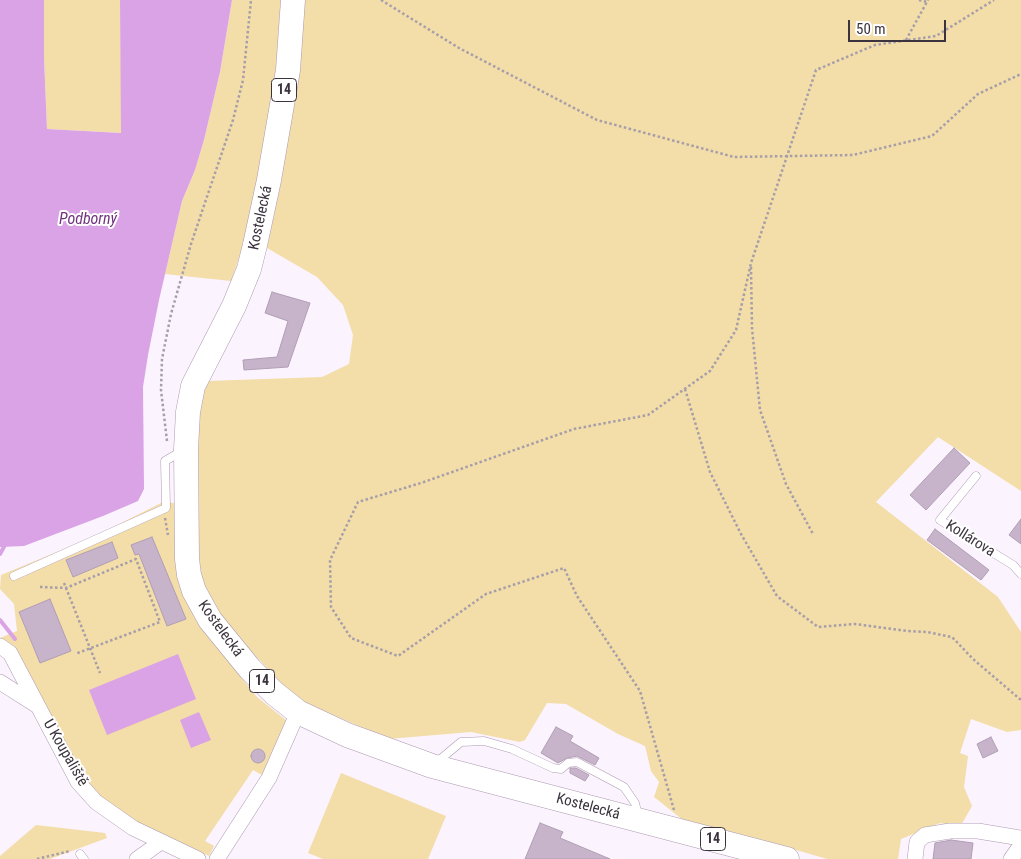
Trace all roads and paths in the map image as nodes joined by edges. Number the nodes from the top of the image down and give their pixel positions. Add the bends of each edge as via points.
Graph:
1 (293, 0) edge
2 (381, 0) edge
3 (919, 0) edge
4 (994, 0) edge
5 (927, 1) edge
6 (906, 40) junction
7 (1021, 74) edge
8 (786, 156) junction
9 (751, 263) junction
10 (685, 389) junction
11 (186, 449) junction
12 (976, 476) dead end
13 (813, 534) dead end
14 (1021, 574) edge
15 (14, 576) dead end
16 (64, 583) dead end
17 (40, 587) dead end
18 (66, 588) junction
19 (0, 646) edge
20 (91, 648) junction
21 (75, 654) dead end
22 (100, 672) dead end
23 (0, 682) edge
24 (1021, 700) edge
25 (37, 706) junction
26 (298, 712) junction
27 (432, 766) junction
28 (639, 821) junction
29 (680, 831) junction
30 (1021, 838) edge
31 (160, 842) junction
32 (1021, 845) edge
33 (82, 857) edge
34 (37, 859) edge
35 (137, 859) edge
36 (198, 859) edge
37 (217, 859) edge
38 (787, 859) edge
39 (915, 859) edge
40 (1011, 859) edge

1 - 11 main road, Kostelecká / 14 via 288,70 255,245 234,306 193,386
2 - 8 path via 459,48 597,120 734,158
3 - 5 path
4 - 6 path via 936,36
5 - 6 path
6 - 8 path via 875,45 816,70
7 - 8 path via 978,94 932,136 854,155
8 - 9 path
9 - 10 path via 736,330 710,371
9 - 13 path via 752,328 760,410 786,484
10 - 24 path via 710,472 776,596 818,627 855,624 952,637
10 - 29 path via 648,415 574,429 358,502 330,560 331,607 351,638 398,656 486,594 564,568 577,596 640,691
11 - 15 lane via 165,461 166,508
11 - 26 main road, Kostelecká / 14 via 187,559 194,591 228,643 274,693
12 - 14 lane, Kollárova via 940,520
16 - 18 path
17 - 18 path
18 - 20 path
18 - 20 path via 136,559 160,622
19 - 25 street, U Koupaliště via 10,653
20 - 21 path
20 - 22 path
23 - 25 street
25 - 31 street, U Koupaliště via 78,782 96,802
26 - 27 main road, Kostelecká / 14 via 356,739
26 - 37 street via 269,778
27 - 28 main road, Kostelecká / 14
27 - 28 lane via 461,742 484,741 512,749 553,768 561,769 568,763 577,762 624,787 635,803
28 - 29 main road, Kostelecká / 14
29 - 38 main road, Kostelecká / 14
30 - 39 street via 978,831 950,831 926,836 917,842
31 - 35 street
31 - 36 street, U Koupaliště
32 - 40 street
33 - 34 path via 80,849

